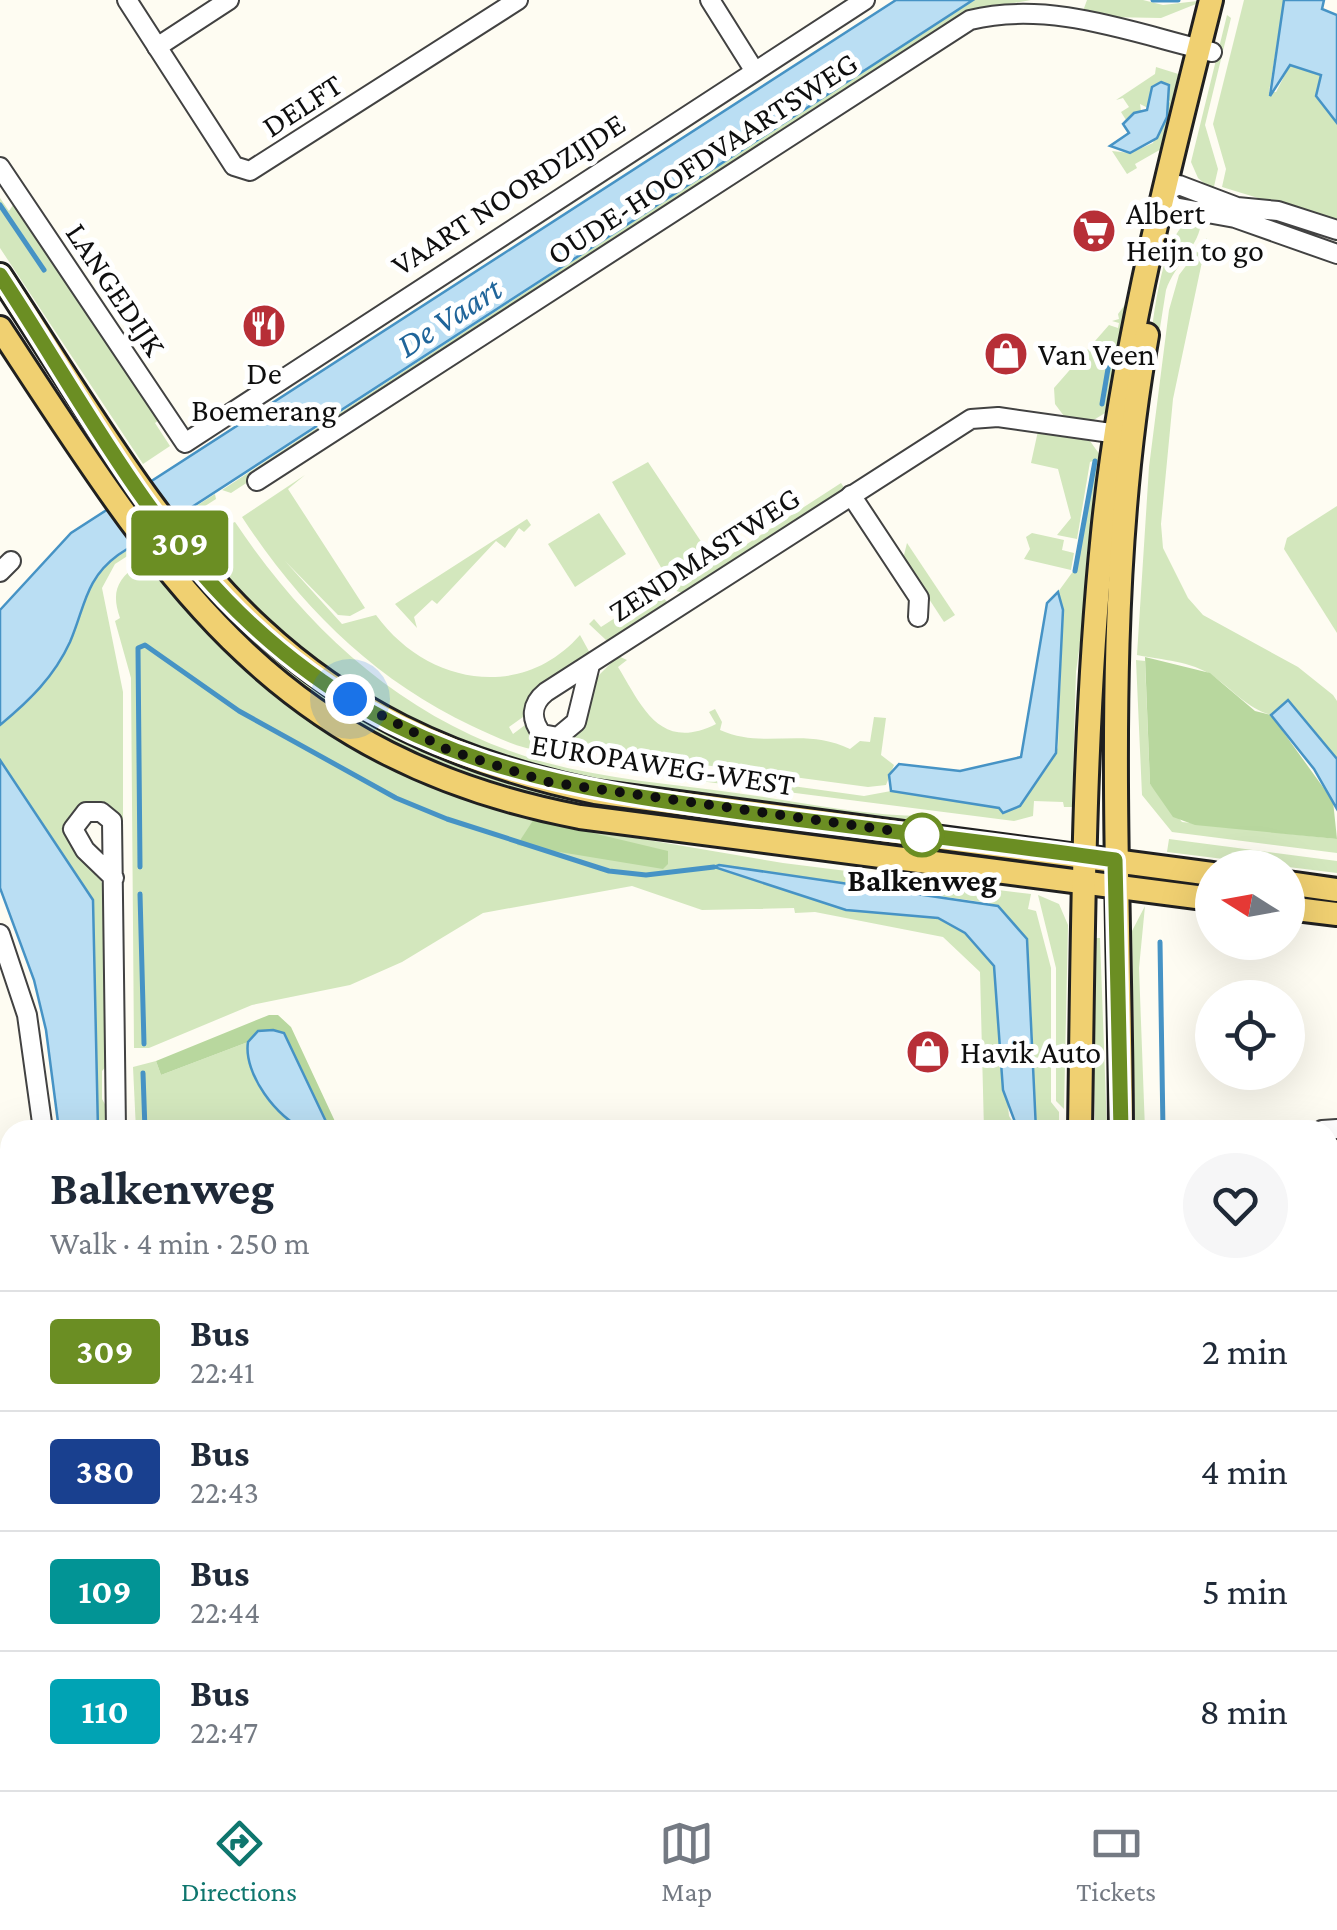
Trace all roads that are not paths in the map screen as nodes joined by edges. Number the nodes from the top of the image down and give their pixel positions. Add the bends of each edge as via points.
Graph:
1 (127, 0) edge
2 (229, 0) edge
3 (518, 0) edge
4 (710, 0) edge
5 (865, 0) edge
6 (1211, 0) edge
7 (1224, 0) edge
8 (158, 47) junction
9 (1206, 50) junction
10 (754, 70) junction
11 (0, 167) edge
12 (1172, 195) junction
13 (1337, 230) edge
14 (1337, 254) edge
15 (0, 276) edge
16 (0, 328) edge
17 (1125, 436) junction
18 (185, 442) joint
19 (257, 481) dead end
20 (851, 495) junction
21 (918, 616) dead end
22 (590, 665) dead end
23 (1086, 856) junction
24 (1115, 860) junction
25 (1195, 872) edge
26 (114, 878) dead end
27 (1085, 885) junction
28 (1305, 885) edge
29 (1115, 888) junction
30 (1337, 890) edge
31 (1195, 897) edge
32 (1305, 910) edge
33 (1337, 914) edge
34 (0, 934) edge
35 (43, 1120) edge
36 (116, 1120) edge
37 (1080, 1120) edge
38 (1121, 1120) edge

1 - 8 street, DELFT
2 - 8 street
3 - 8 street, DELFT via 250,171 234,166
4 - 10 street
5 - 10 street, VAART NOORDZIJDE
6 - 9 main road
7 - 9 main road
9 - 12 main road
9 - 19 street, OUDE-HOOFDVAARTSWEG via 1036,9 970,20
10 - 18 street, VAART NOORDZIJDE
11 - 18 street, LANGEDIJK
12 - 13 street via 1278,211
12 - 14 street
12 - 17 main road via 1132,331
15 - 23 main road, EUROPAWEG-WEST via 187,554 249,622 382,719 498,768 595,792
16 - 27 main road, EUROPAWEG-WEST via 163,569 244,654 312,709 392,755 478,790 566,814
17 - 20 street, ZENDMASTWEG via 971,419
17 - 23 main road via 1099,578
17 - 24 main road
20 - 21 street, ZENDMASTWEG via 919,598
20 - 22 street, ZENDMASTWEG
23 - 24 main road, EUROPAWEG-WEST
23 - 27 main road
24 - 25 main road, EUROPAWEG-WEST
24 - 29 main road
26 - 36 street
27 - 29 main road, EUROPAWEG-WEST
27 - 37 main road
28 - 30 main road
29 - 31 main road, EUROPAWEG-WEST
29 - 38 main road
32 - 33 main road
34 - 35 street via 27,1015

